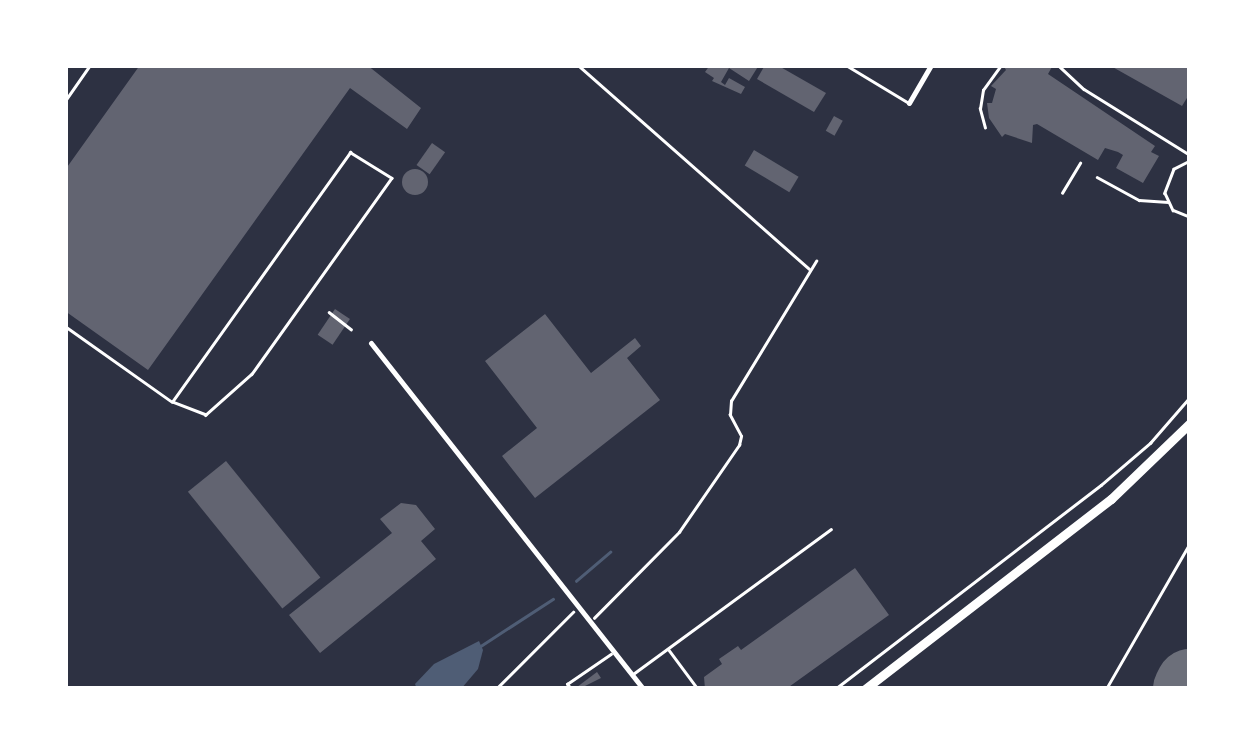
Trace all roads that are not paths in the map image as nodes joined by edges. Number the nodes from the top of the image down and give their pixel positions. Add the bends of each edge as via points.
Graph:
1 (90, 65) edge
2 (846, 65) edge
3 (931, 65) edge
4 (1001, 65) edge
5 (1058, 65) edge
6 (65, 100) edge
7 (909, 103) joint
8 (986, 128) dead end
9 (1190, 155) edge
10 (1190, 161) edge
11 (1080, 163) dead end
12 (1097, 177) dead end
13 (1062, 192) dead end
14 (1168, 202) junction
15 (1190, 218) edge
16 (329, 312) dead end
17 (65, 326) edge
18 (352, 329) dead end
19 (371, 343) dead end
20 (172, 402) junction
21 (1190, 422) edge
22 (831, 529) dead end
23 (668, 648) junction
24 (612, 653) junction
25 (631, 675) junction
26 (571, 689) edge
27 (642, 689) edge
28 (698, 689) edge
29 (865, 689) edge

1 - 6 lane
2 - 7 lane
3 - 7 street
4 - 8 lane via 983,90
5 - 9 lane via 1084,89
10 - 14 lane via 1168,176
11 - 13 lane
12 - 14 lane via 1139,200
14 - 15 lane
16 - 18 lane
17 - 20 lane
19 - 24 street
20 - 20 lane via 350,152 392,178 252,374 206,415
21 - 29 main road via 1110,498
22 - 23 lane
23 - 25 lane
23 - 28 lane
24 - 25 street
24 - 26 lane via 567,684
25 - 27 street

